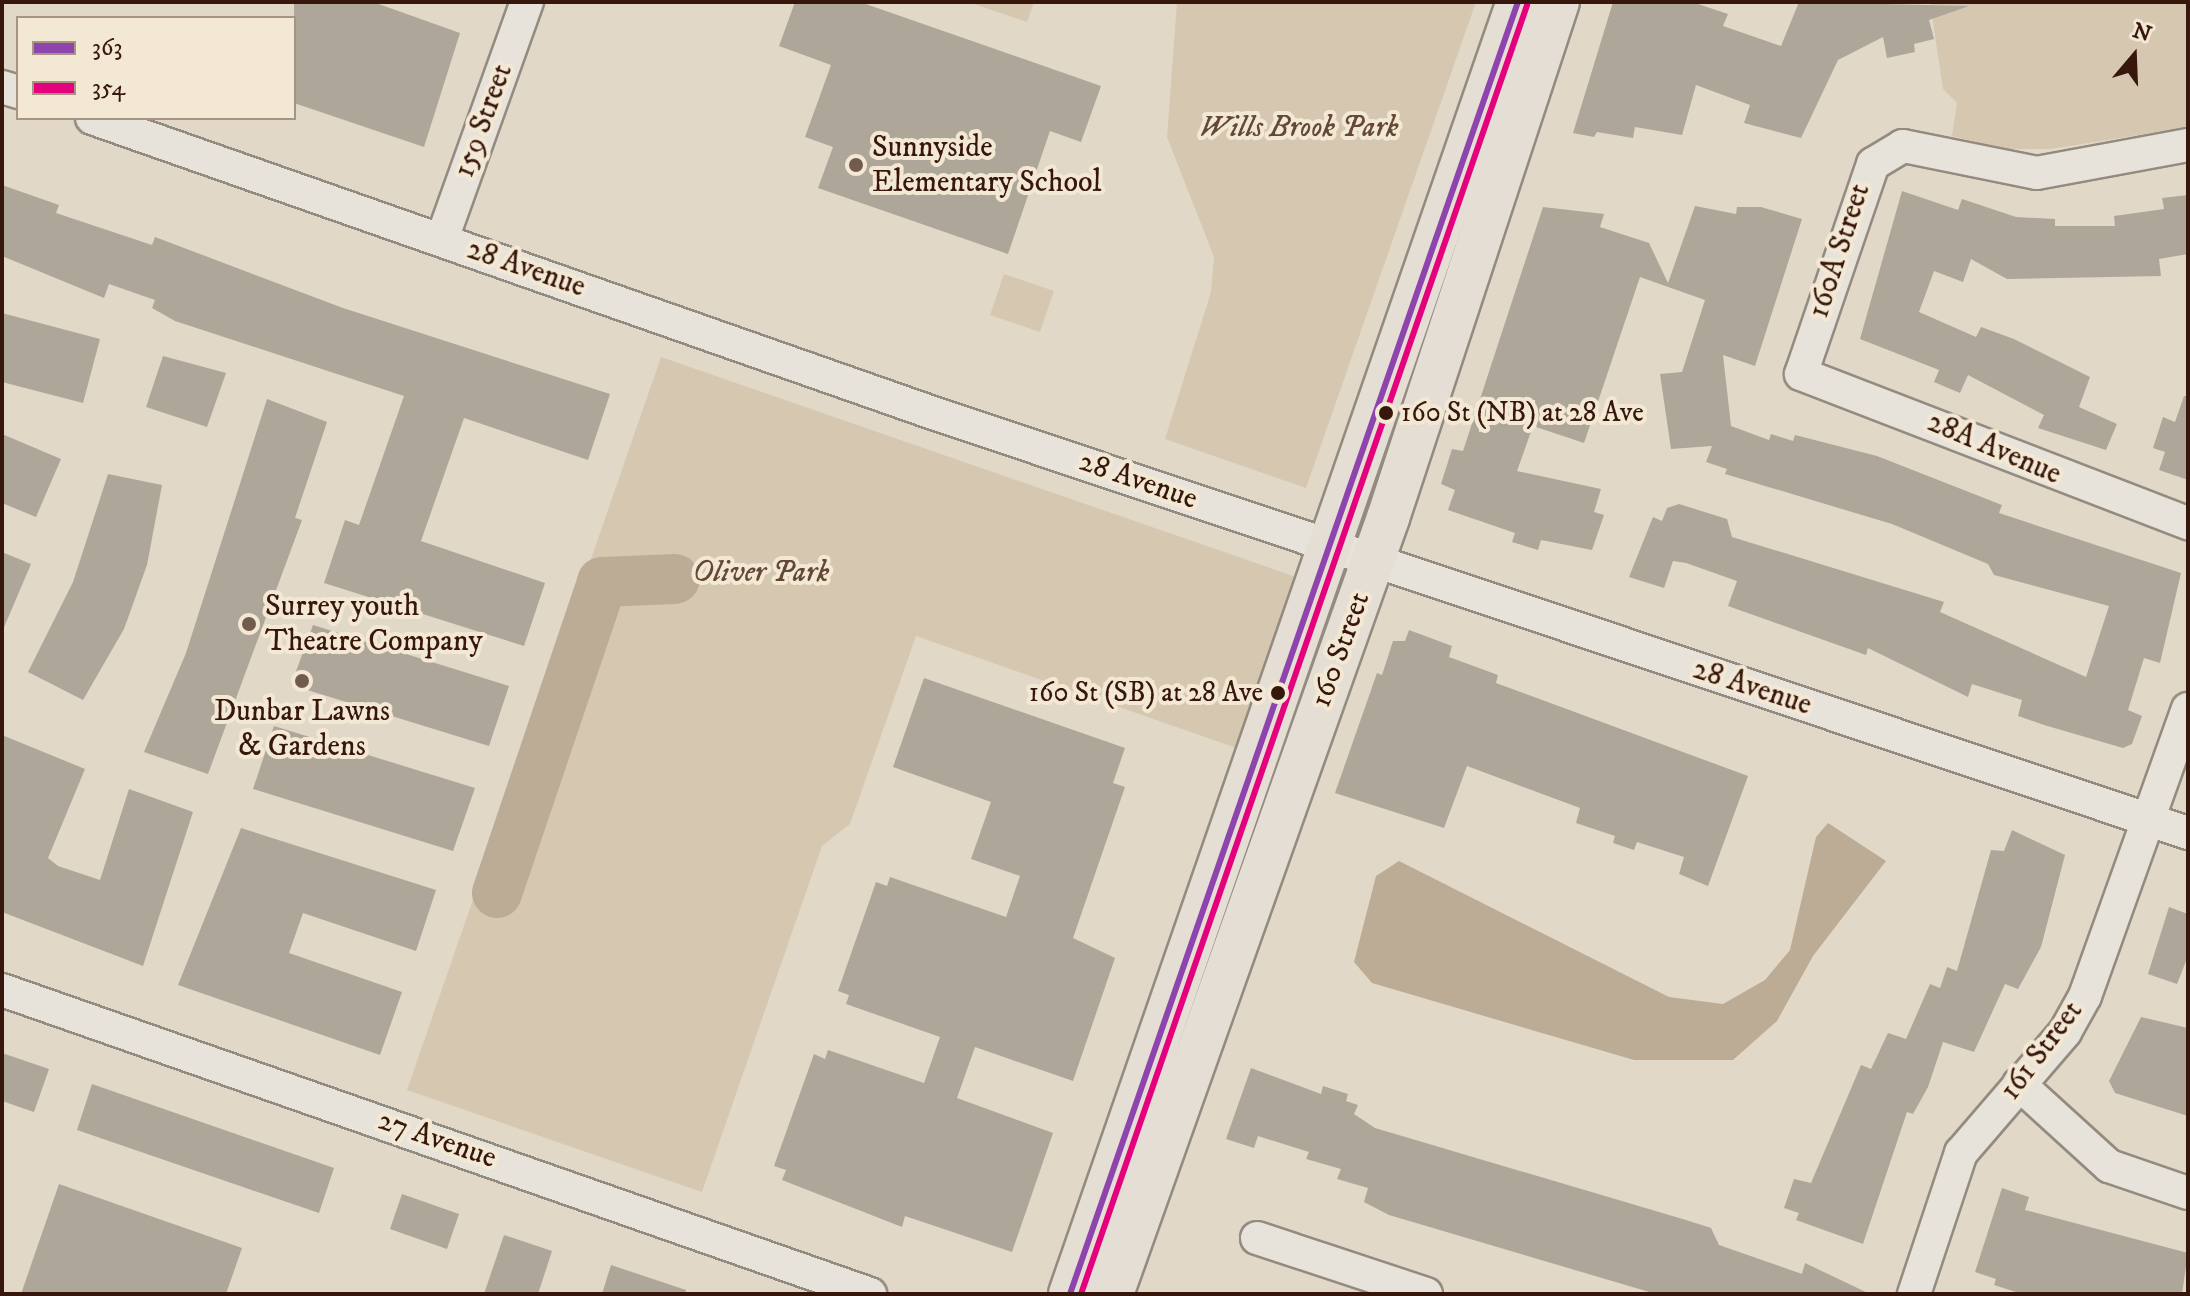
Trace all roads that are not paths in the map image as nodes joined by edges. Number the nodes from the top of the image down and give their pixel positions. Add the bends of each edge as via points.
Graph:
1 (527, 2) edge
2 (1518, 2) edge
3 (1558, 2) edge
4 (98, 120) edge
5 (2188, 145) edge
6 (442, 239) junction
7 (1801, 374) joint
8 (2188, 523) edge
9 (1329, 546) junction
10 (1373, 561) junction
11 (2188, 709) edge
12 (2148, 820) junction
13 (2188, 833) edge
14 (2, 990) edge
15 (2019, 1084) junction
16 (2188, 1193) edge
17 (1257, 1238) dead end
18 (870, 1294) edge
19 (1070, 1294) edge
20 (1112, 1294) edge
21 (1426, 1294) edge
22 (1914, 1294) edge

1 - 6 street, 159 Street
2 - 9 main road, 160 Street
3 - 10 main road, 160 Street
4 - 6 street, 28 Avenue
5 - 7 street, 160A Street via 2037,173 1903,146 1865,173
6 - 9 street, 28 Avenue
7 - 8 street, 28A Avenue
9 - 10 street, 28 Avenue
9 - 19 main road, 160 Street
10 - 12 street, 28 Avenue
10 - 20 main road, 160 Street
11 - 12 street, 161 Street
12 - 13 street, 28 Avenue
12 - 15 street, 161 Street via 2085,996
14 - 18 street, 27 Avenue
15 - 16 street via 2109,1166
15 - 22 street, 161 Street via 1961,1153
17 - 21 street

